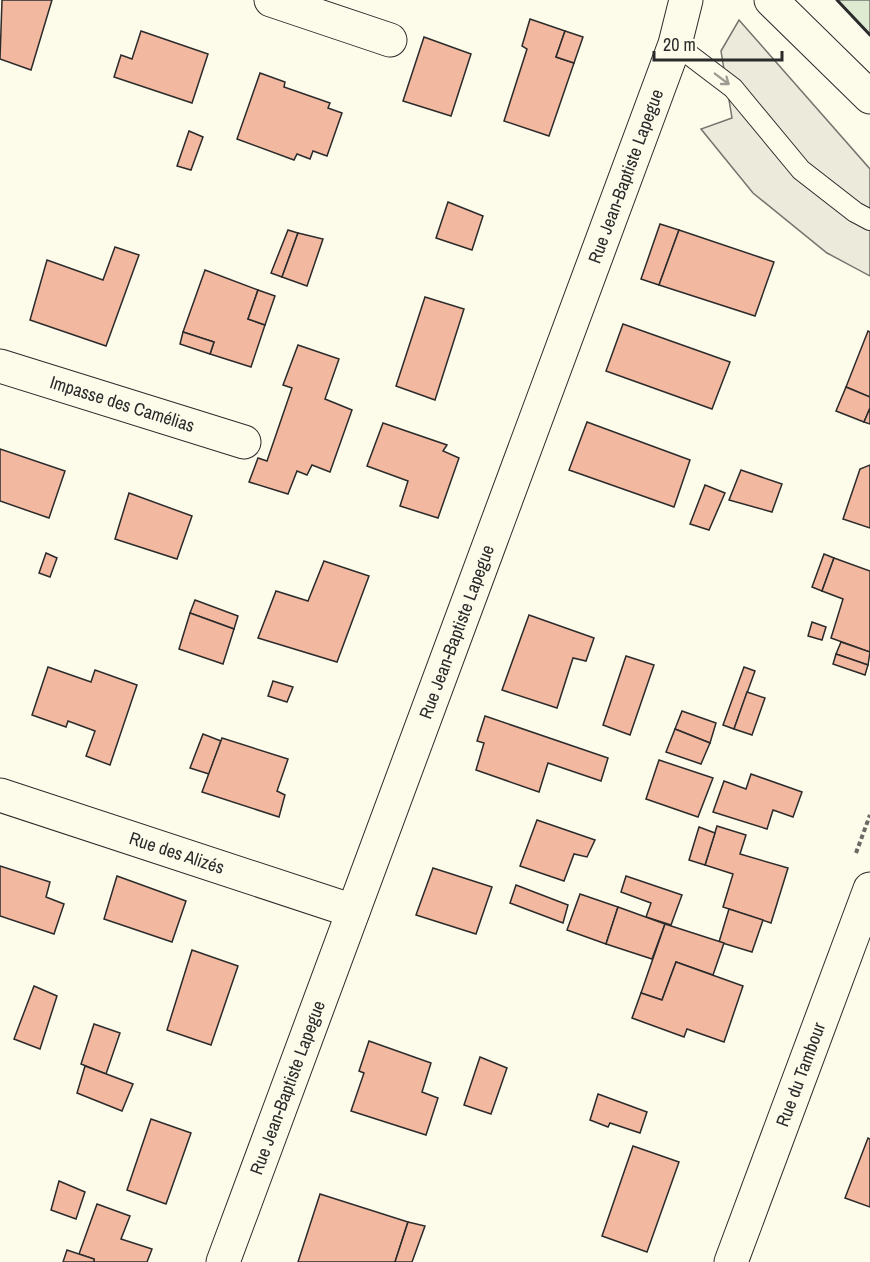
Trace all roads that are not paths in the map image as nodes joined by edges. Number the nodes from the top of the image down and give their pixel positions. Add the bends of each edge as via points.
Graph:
1 (271, 0) edge
2 (686, 0) edge
3 (771, 0) edge
4 (390, 40) dead end
5 (675, 44) junction
6 (870, 97) edge
7 (870, 220) edge
8 (0, 366) edge
9 (244, 442) dead end
10 (0, 795) edge
11 (870, 889) edge
12 (353, 911) junction
13 (223, 1262) edge
14 (731, 1262) edge

1 - 4 street
2 - 5 street, Rue Jean-Baptiste Lapegue
3 - 6 street
5 -> 7 lane via 733,88 801,170
5 - 12 street, Rue Jean-Baptiste Lapegue
8 - 9 street, Impasse des Camélias
10 - 12 street, Rue des Alizés
11 - 14 street, Rue du Tambour
12 - 13 street, Rue Jean-Baptiste Lapegue

